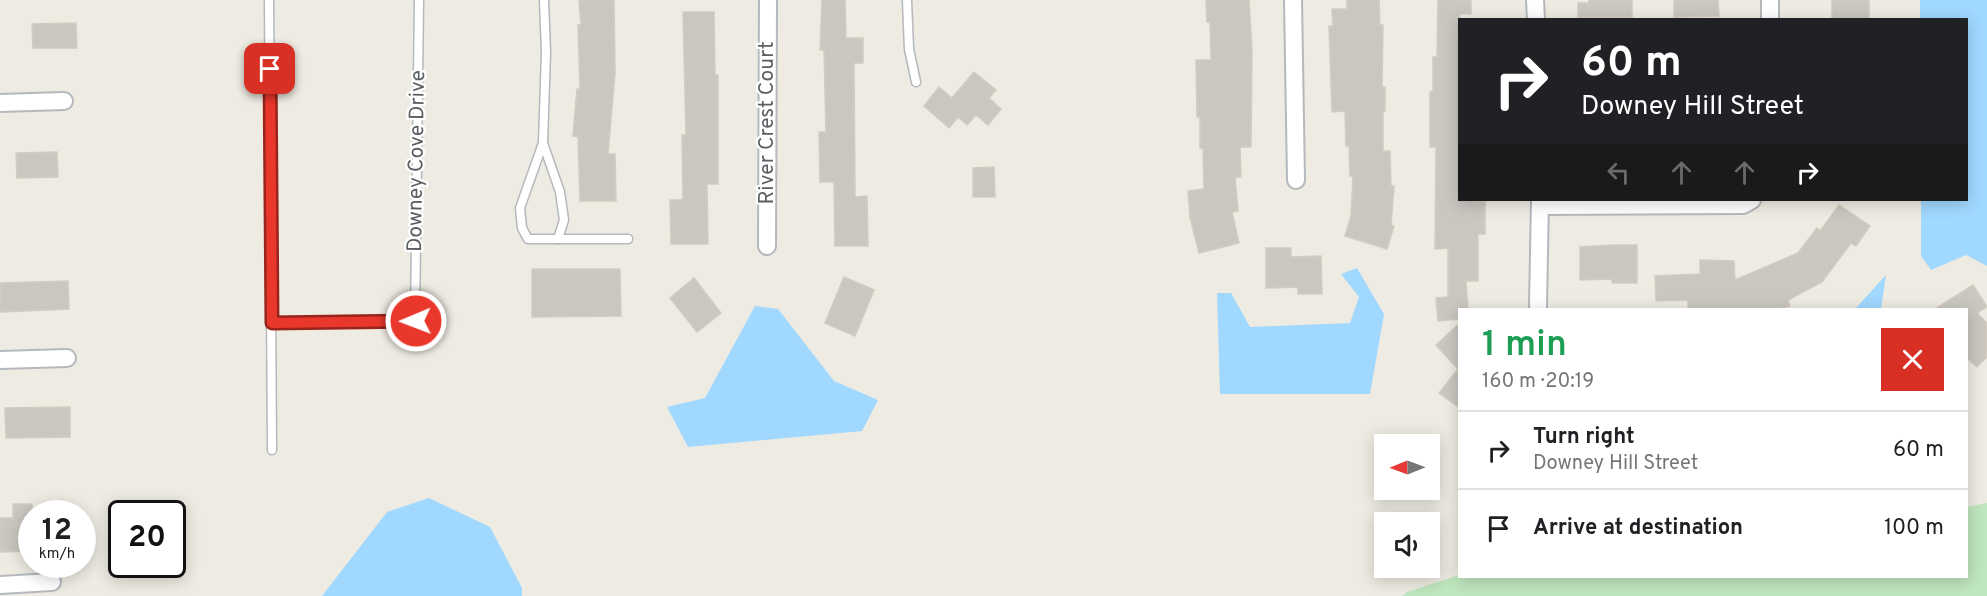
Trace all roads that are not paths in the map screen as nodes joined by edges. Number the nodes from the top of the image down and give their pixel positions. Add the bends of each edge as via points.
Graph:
1 (270, 0) edge
2 (419, 0) edge
3 (544, 0) edge
4 (768, 0) edge
5 (908, 0) edge
6 (1293, 0) edge
7 (1535, 0) edge
8 (1770, 0) edge
9 (1536, 18) edge
10 (1770, 18) edge
11 (916, 82) dead end
12 (64, 101) dead end
13 (0, 103) edge
14 (543, 143) junction
15 (1296, 180) dead end
16 (1750, 201) edge
17 (1540, 203) edge
18 (558, 239) junction
19 (628, 239) dead end
20 (767, 246) dead end
21 (1538, 306) dead end
22 (272, 323) junction
23 (67, 357) dead end
24 (0, 360) edge
25 (272, 450) dead end
26 (52, 582) dead end
27 (0, 585) edge

1 - 22 lane
2 - 22 lane, Downey Cove Drive via 416,321
3 - 14 lane
4 - 20 street, River Crest Court
5 - 11 lane via 909,49
6 - 15 street
7 - 9 street
8 - 10 street
12 - 13 street
14 - 18 lane via 560,192 564,220
14 - 18 lane via 520,208 522,228 528,239
16 - 17 street via 1743,205
17 - 21 street
18 - 19 lane
22 - 25 lane
23 - 24 street
26 - 27 street

